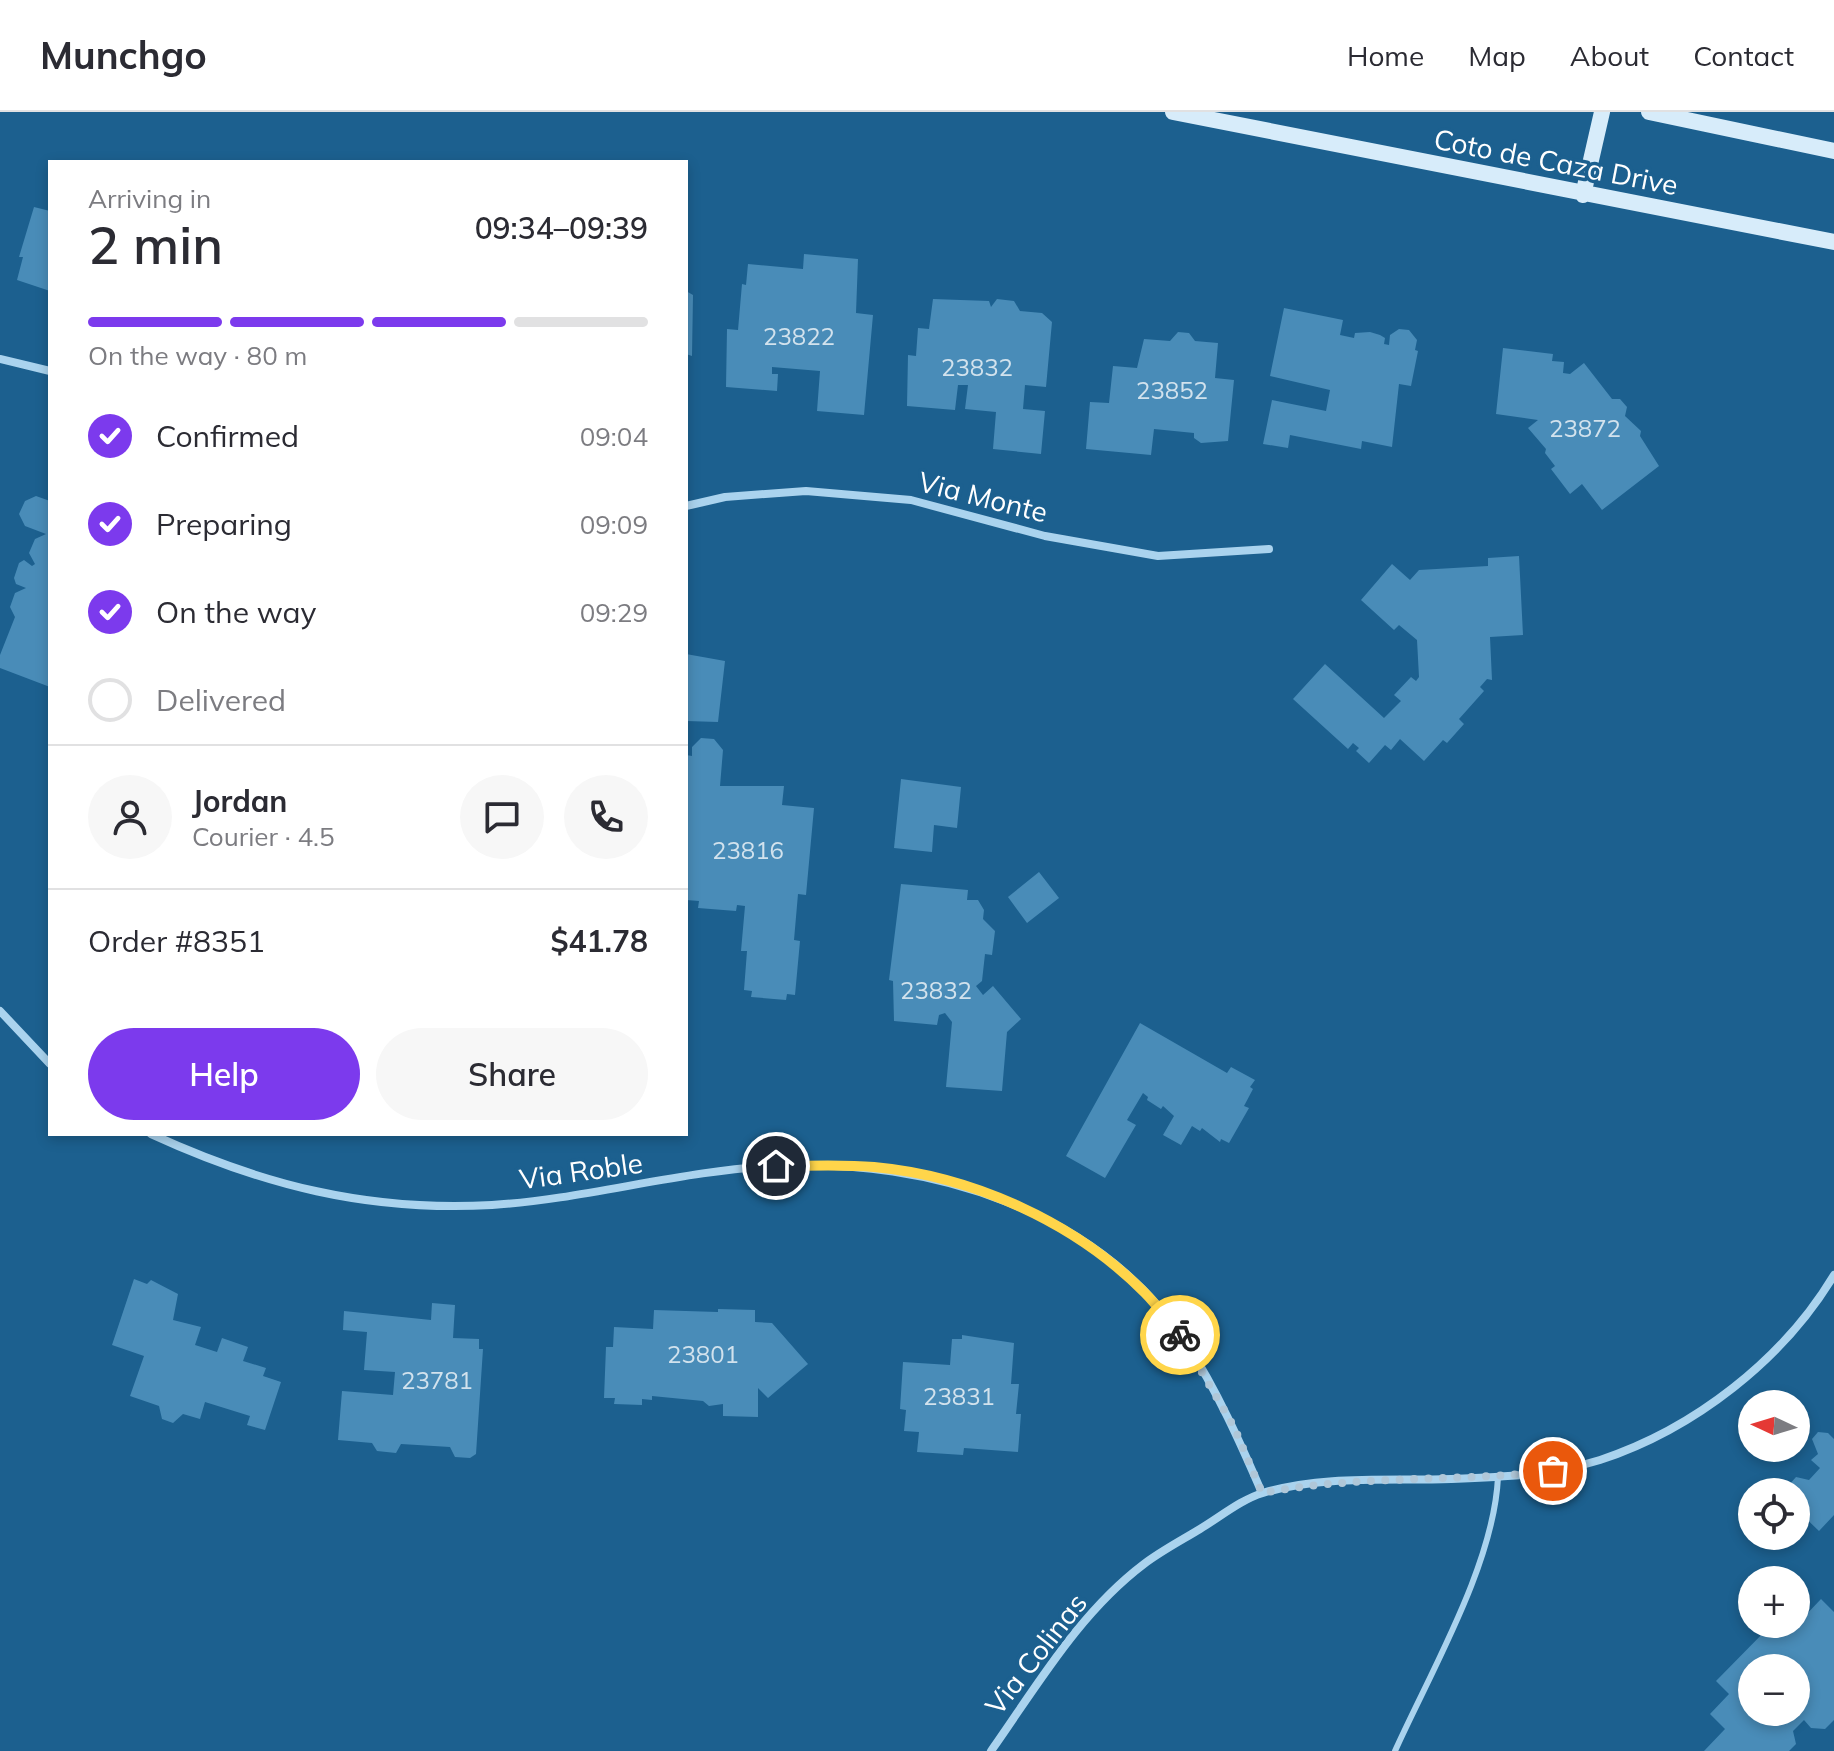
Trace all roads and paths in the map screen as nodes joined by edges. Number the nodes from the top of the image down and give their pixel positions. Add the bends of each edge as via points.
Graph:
1 (1173, 112) edge
2 (1602, 112) edge
3 (1649, 112) edge
4 (1834, 151) edge
5 (1583, 195) junction
6 (1834, 242) edge
7 (0, 359) edge
8 (48, 371) edge
9 (688, 506) edge
10 (1269, 549) dead end
11 (0, 1011) edge
12 (48, 1062) edge
13 (156, 1136) edge
14 (1834, 1275) edge
15 (1498, 1477) junction
16 (1262, 1493) junction
17 (991, 1751) edge
18 (1395, 1751) edge

1 - 5 main road, Coto de Caza Drive
2 - 5 main road
3 - 4 main road
5 - 6 main road, Coto de Caza Drive
7 - 8 street
9 - 10 street, Via Monte via 806,491 911,500 1045,536 1158,556
11 - 12 street
13 - 16 street, Via Roble via 261,1180 405,1205 493,1205 776,1166 874,1167 954,1182 1017,1204 1096,1252 1145,1293 1186,1342 1234,1427
14 - 15 street, Via Colinas via 1786,1340 1723,1396 1668,1430 1601,1459
15 - 16 street, Via Colinas via 1314,1484
15 - 18 lane via 1497,1505 1477,1571
16 - 17 street, Via Colinas via 1143,1564 1081,1623

